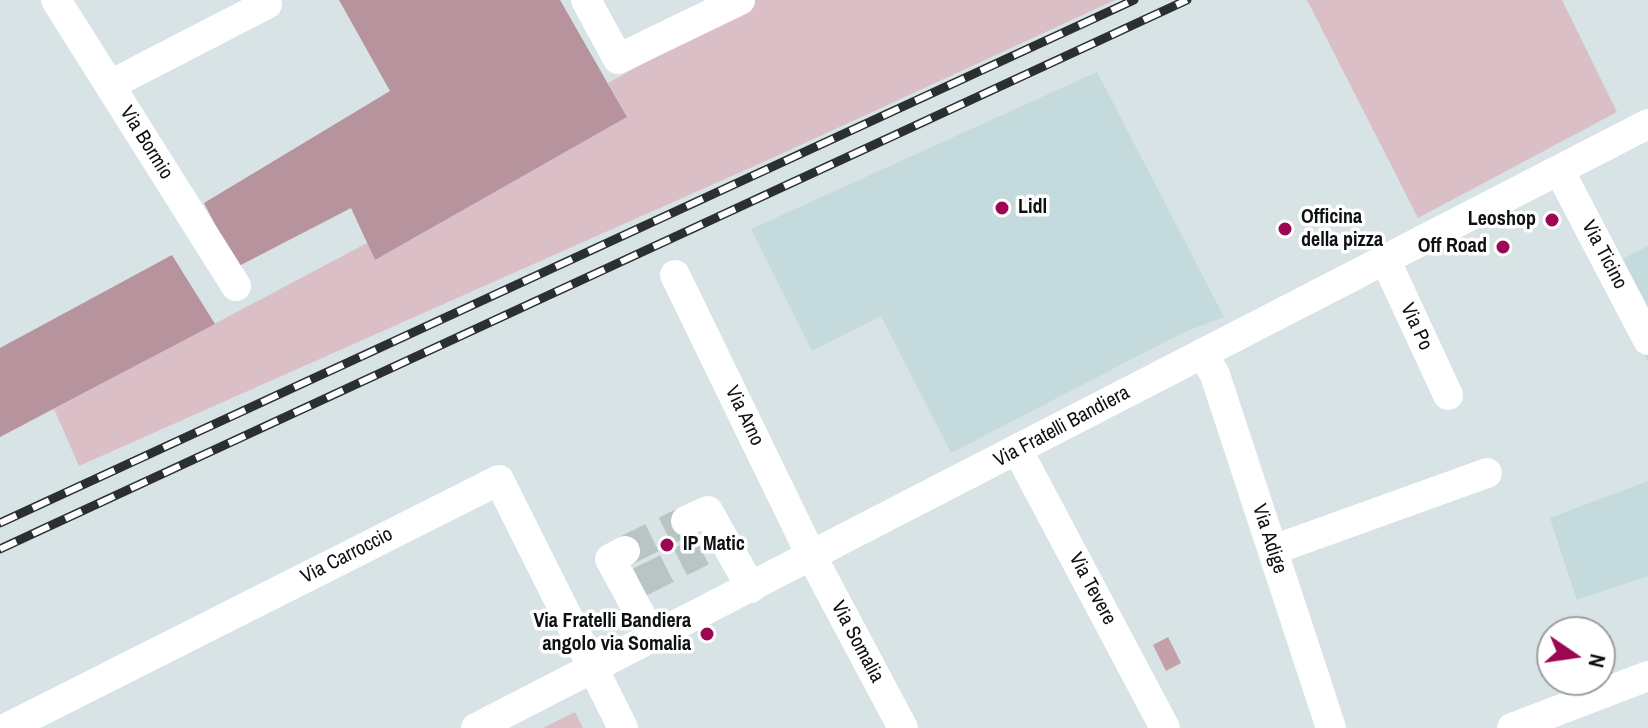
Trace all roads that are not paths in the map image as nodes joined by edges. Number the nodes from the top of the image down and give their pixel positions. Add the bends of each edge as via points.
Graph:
1 (56, 0) edge
2 (265, 0) edge
3 (586, 0) edge
4 (740, 0) edge
5 (110, 85) junction
6 (1648, 124) edge
7 (1559, 170) junction
8 (1385, 259) junction
9 (675, 275) dead end
10 (236, 286) dead end
11 (1648, 340) edge
12 (1203, 353) junction
13 (1448, 395) dead end
14 (1018, 451) junction
15 (1487, 473) dead end
16 (686, 521) tunnel mouth
17 (1273, 550) junction
18 (625, 551) dead end
19 (812, 557) junction
20 (751, 588) junction
21 (653, 638) junction
22 (592, 669) junction
23 (1648, 676) edge
24 (1517, 727) edge
25 (7, 728) edge
26 (476, 728) edge
27 (623, 728) edge
28 (903, 728) edge
29 (1165, 728) edge
30 (1331, 728) edge

1 - 5 street, Via Bormio
2 - 5 street via 267,4
3 - 4 street via 618,59
5 - 10 street, Via Bormio
6 - 7 street, Via Fratelli Bandiera
7 - 8 street, Via Fratelli Bandiera
7 - 11 street, Via Ticino
8 - 12 street, Via Fratelli Bandiera
8 - 13 street, Via Po
9 - 19 street, Via Arno
12 - 14 street, Via Fratelli Bandiera
12 - 17 street, Via Adige
14 - 19 street, Via Fratelli Bandiera
14 - 29 street, Via Tevere
15 - 17 street
16 - 20 street via 708,511 713,545
17 - 30 street, Via Adige
18 - 21 street via 610,559 634,586
19 - 20 street, Via Fratelli Bandiera
19 - 28 street, Via Somalia
20 - 21 street, Via Fratelli Bandiera
21 - 22 street, Via Fratelli Bandiera
22 - 25 street, Via Carroccio via 499,480
22 - 26 street, Via Fratelli Bandiera
22 - 27 street
23 - 24 street

